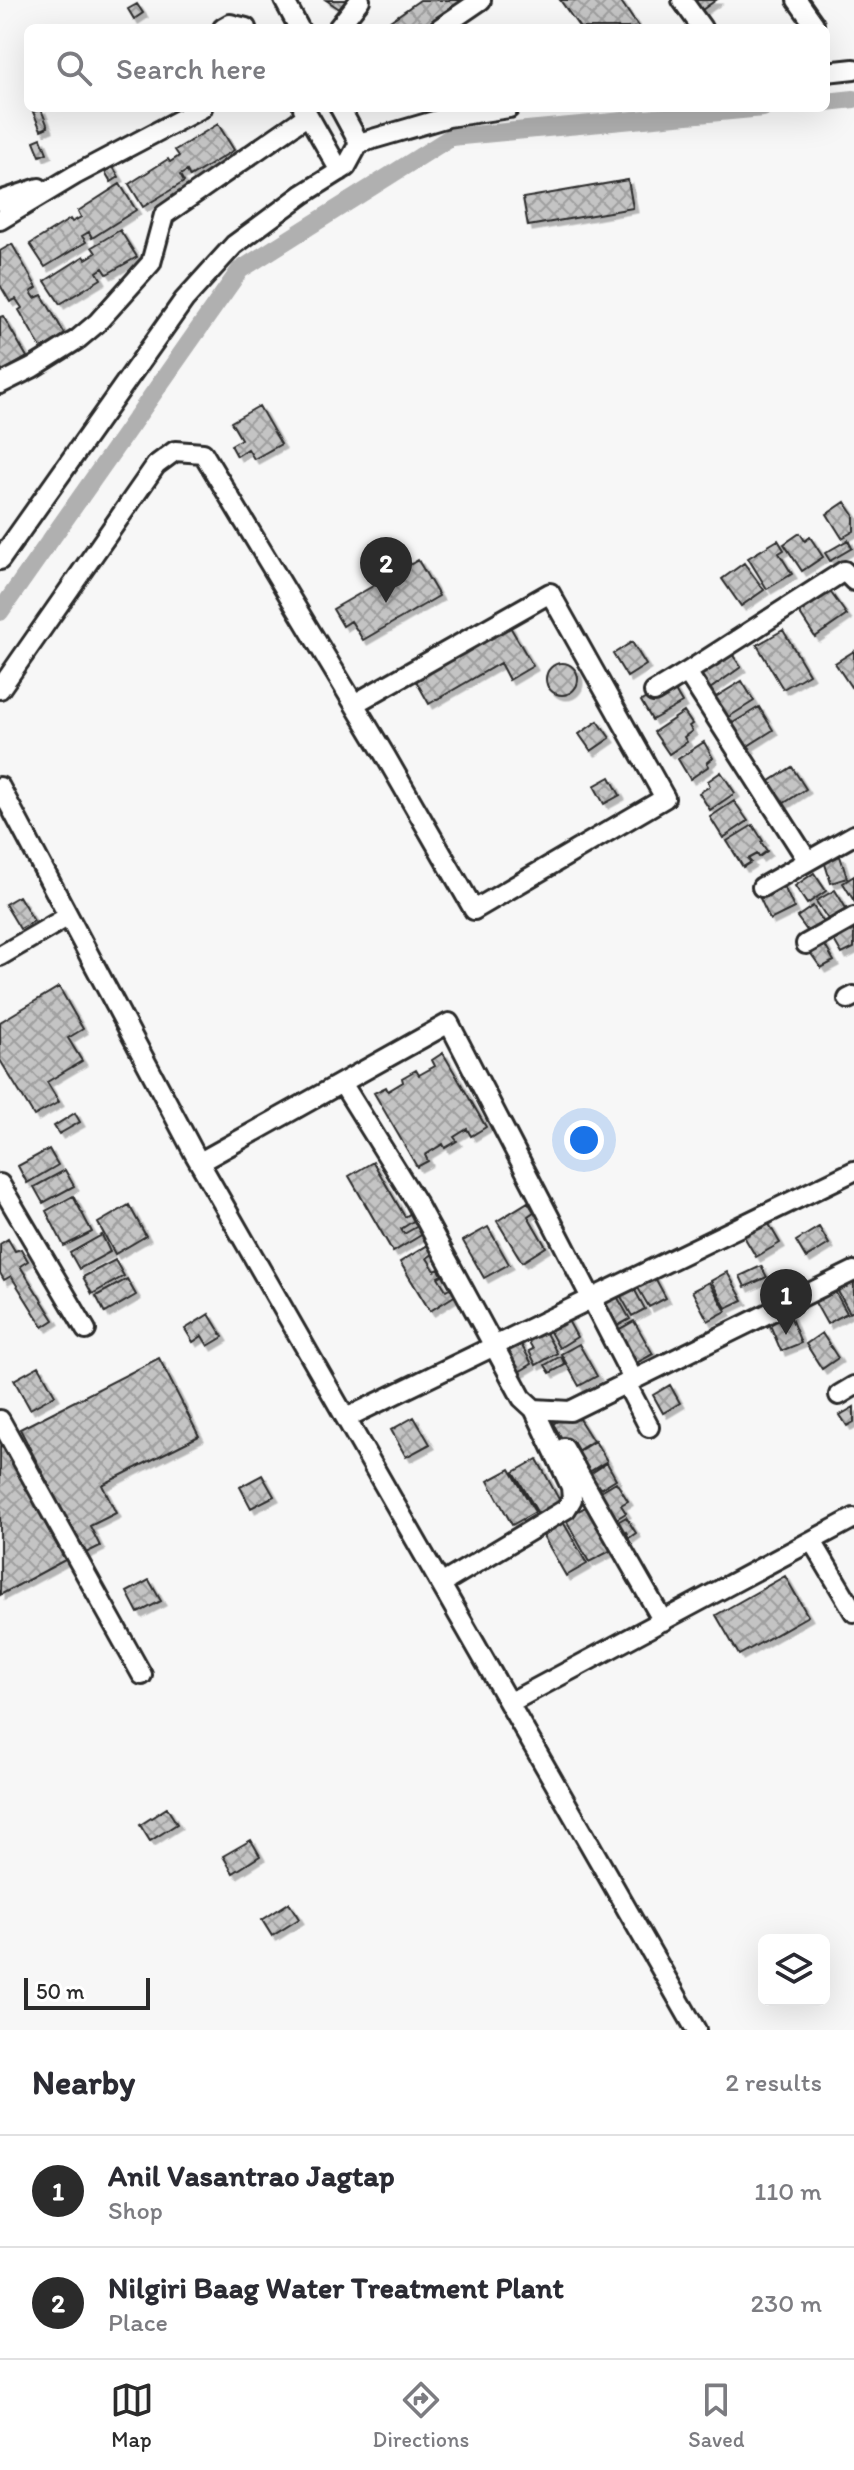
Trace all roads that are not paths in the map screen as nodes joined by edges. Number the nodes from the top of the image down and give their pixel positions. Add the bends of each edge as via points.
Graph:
1 (284, 0) edge
2 (360, 0) edge
3 (481, 0) edge
4 (682, 0) edge
5 (797, 0) edge
6 (297, 24) edge
7 (341, 24) edge
8 (446, 24) edge
9 (699, 24) edge
10 (814, 24) dead end
11 (854, 69) edge
12 (830, 72) edge
13 (194, 112) edge
14 (306, 112) edge
15 (342, 112) edge
16 (482, 112) edge
17 (359, 143) junction
18 (340, 171) junction
19 (75, 175) junction
20 (0, 201) edge
21 (0, 220) edge
22 (0, 384) edge
23 (0, 560) edge
24 (854, 581) edge
25 (687, 672) junction
26 (0, 689) edge
27 (654, 692) dead end
28 (354, 704) junction
29 (0, 787) edge
30 (854, 835) edge
31 (808, 861) junction
32 (762, 887) dead end
33 (67, 917) junction
34 (854, 917) edge
35 (806, 944) dead end
36 (0, 956) edge
37 (342, 1083) junction
38 (200, 1162) junction
39 (854, 1171) edge
40 (0, 1184) edge
41 (854, 1271) edge
42 (591, 1298) junction
43 (86, 1330) dead end
44 (494, 1346) junction
45 (630, 1381) junction
46 (538, 1410) junction
47 (346, 1418) junction
48 (0, 1420) edge
49 (649, 1427) dead end
50 (854, 1518) edge
51 (812, 1541) junction
52 (441, 1584) junction
53 (854, 1612) edge
54 (663, 1621) junction
55 (142, 1675) dead end
56 (509, 1703) junction
57 (696, 2030) edge

1 - 6 street
2 - 7 street
3 - 8 street
4 - 9 street
5 - 10 street
11 - 12 street
13 - 19 street
14 - 18 street
14 - 22 street via 164,215 151,263 97,323
15 - 17 street
16 - 17 street
17 - 18 street
18 - 23 street via 234,245 184,300
19 - 20 street
19 - 21 street
24 - 25 street via 844,571
25 - 27 street
25 - 31 street
26 - 28 street via 156,465 175,451 203,453
28 - 28 street via 474,910 665,798 550,593
29 - 33 street
30 - 31 street
31 - 32 street
33 - 36 street
33 - 38 street
34 - 35 street
37 - 38 street
37 - 42 street via 449,1023
37 - 44 street via 416,1202
38 - 47 street
39 - 42 street
40 - 43 street
41 - 45 street
42 - 44 street
42 - 45 street
44 - 46 street via 522,1398
44 - 47 street
45 - 46 street via 570,1411
45 - 49 street
46 - 52 street via 572,1499 566,1509
46 - 54 street
47 - 52 street
48 - 55 street
50 - 51 street
51 - 53 street
51 - 54 street
52 - 56 street
54 - 56 street
56 - 57 street

